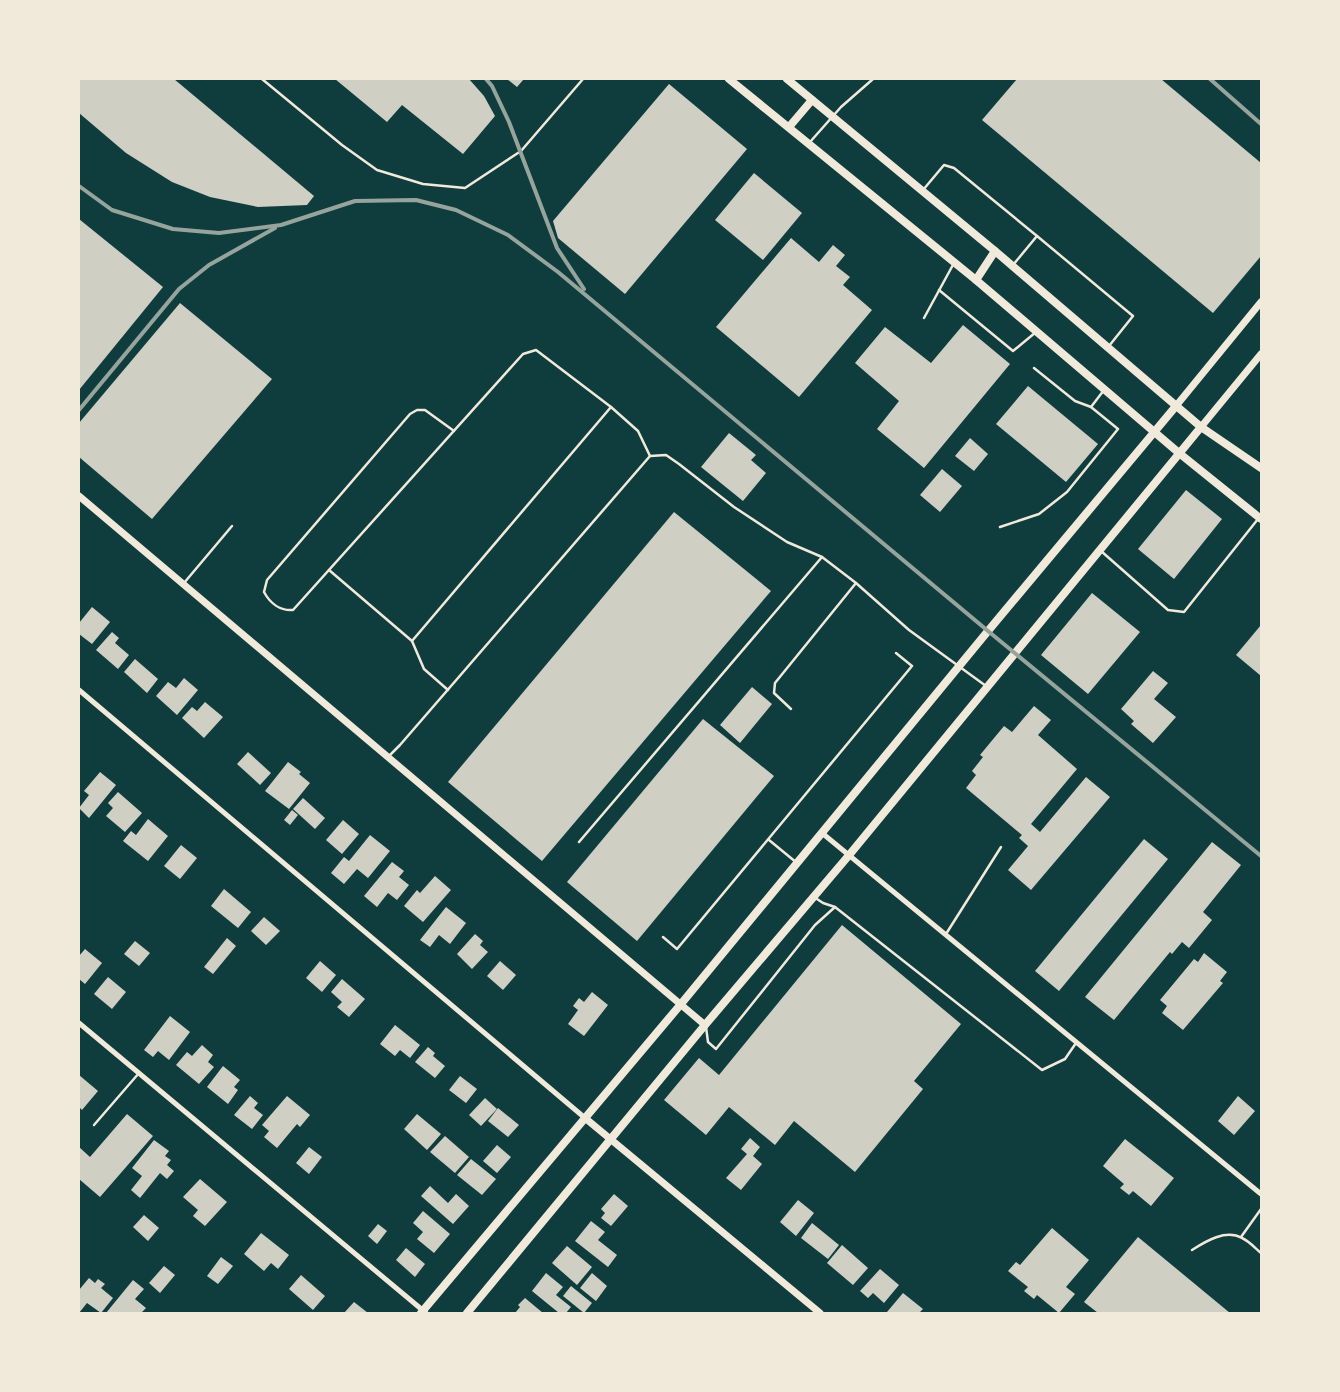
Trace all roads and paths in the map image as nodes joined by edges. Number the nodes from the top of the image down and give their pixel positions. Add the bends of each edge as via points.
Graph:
1 (262, 79) edge
2 (583, 79) edge
3 (730, 79) edge
4 (787, 79) edge
5 (873, 79) edge
6 (812, 100) junction
7 (832, 117) junction
8 (790, 127) junction
9 (810, 143) junction
10 (922, 191) junction
11 (1038, 236) junction
12 (995, 251) junction
13 (954, 262) junction
14 (1012, 266) junction
15 (976, 280) junction
16 (939, 290) junction
17 (1261, 302) edge
18 (924, 318) dead end
19 (1036, 331) junction
20 (1108, 348) junction
21 (1261, 354) edge
22 (1034, 368) dead end
23 (1106, 389) junction
24 (1091, 406) junction
25 (1176, 406) junction
26 (611, 407) junction
27 (1201, 427) junction
28 (454, 431) junction
29 (1155, 431) junction
30 (1179, 453) junction
31 (650, 456) junction
32 (1261, 468) edge
33 (79, 496) edge
34 (1261, 518) edge
35 (232, 526) dead end
36 (1000, 527) dead end
37 (1100, 550) junction
38 (822, 557) junction
39 (329, 570) junction
40 (856, 583) junction
41 (183, 584) junction
42 (412, 641) junction
43 (896, 653) dead end
44 (959, 666) junction
45 (987, 687) junction
46 (79, 690) edge
47 (448, 690) junction
48 (791, 709) dead end
49 (388, 757) junction
50 (822, 833) junction
51 (769, 840) junction
52 (579, 842) dead end
53 (1001, 847) dead end
54 (850, 854) junction
55 (797, 863) junction
56 (814, 896) junction
57 (835, 908) junction
58 (946, 934) junction
59 (663, 937) dead end
60 (681, 1004) junction
61 (79, 1023) edge
62 (705, 1025) junction
63 (1077, 1042) junction
64 (139, 1073) junction
65 (585, 1118) junction
66 (94, 1125) dead end
67 (612, 1140) junction
68 (1261, 1194) edge
69 (1261, 1209) edge
70 (1241, 1237) junction
71 (1192, 1250) dead end
72 (1261, 1253) edge
73 (424, 1312) edge
74 (467, 1313) edge
75 (820, 1313) edge

1 - 2 lane via 377,170 423,184 465,188 521,151
3 - 8 main road
4 - 6 main road
5 - 7 lane
6 - 7 main road
6 - 8 main road
7 - 9 lane
7 - 10 main road
8 - 9 main road
9 - 13 main road
10 - 11 lane via 944,165 954,168
10 - 12 main road
11 - 14 lane
11 - 20 lane via 1133,316
12 - 14 main road
12 - 15 main road
13 - 15 main road
13 - 16 lane
14 - 20 main road
15 - 19 main road
16 - 18 lane
16 - 19 lane via 1013,351
17 - 25 street
19 - 23 main road
20 - 25 main road
21 - 27 street
22 - 24 lane via 1075,401
23 - 24 lane
23 - 29 main road
24 - 36 lane via 1118,429 1067,492 1039,514
25 - 27 main road
25 - 29 main road
26 - 28 lane via 536,350 524,354
26 - 31 lane via 638,431
26 - 42 lane
27 - 30 main road
27 - 32 main road
28 - 39 lane
28 - 39 lane via 425,410 410,414 267,580 264,592 269,601 285,611 293,610
29 - 30 main road
29 - 44 main road
30 - 34 main road
30 - 37 main road
31 - 38 lane via 666,455 734,507 787,542
31 - 47 lane
33 - 41 street
34 - 37 lane via 1184,612 1168,610
35 - 41 lane
37 - 45 main road
38 - 40 lane
38 - 52 lane
39 - 42 lane
40 - 44 lane via 909,630
40 - 48 lane via 775,683 774,693
41 - 49 street
42 - 47 lane via 424,669
43 - 51 lane via 912,666
44 - 45 lane
44 - 50 main road
45 - 54 main road
46 - 65 street
47 - 49 lane
49 - 60 street
50 - 54 street
50 - 55 main road
51 - 55 lane
51 - 59 lane via 677,949
53 - 58 lane
54 - 56 main road
54 - 58 street
55 - 60 main road
56 - 57 lane
56 - 62 main road
57 - 62 lane via 815,925 716,1049 708,1042
57 - 63 lane via 1042,1070 1064,1059
58 - 63 street
60 - 62 street
60 - 65 main road
61 - 64 street
62 - 67 main road
63 - 68 street
64 - 66 lane
64 - 73 street
65 - 67 street
65 - 73 main road
67 - 74 main road
67 - 75 street
69 - 70 lane
70 - 71 lane via 1223,1235
70 - 72 lane

